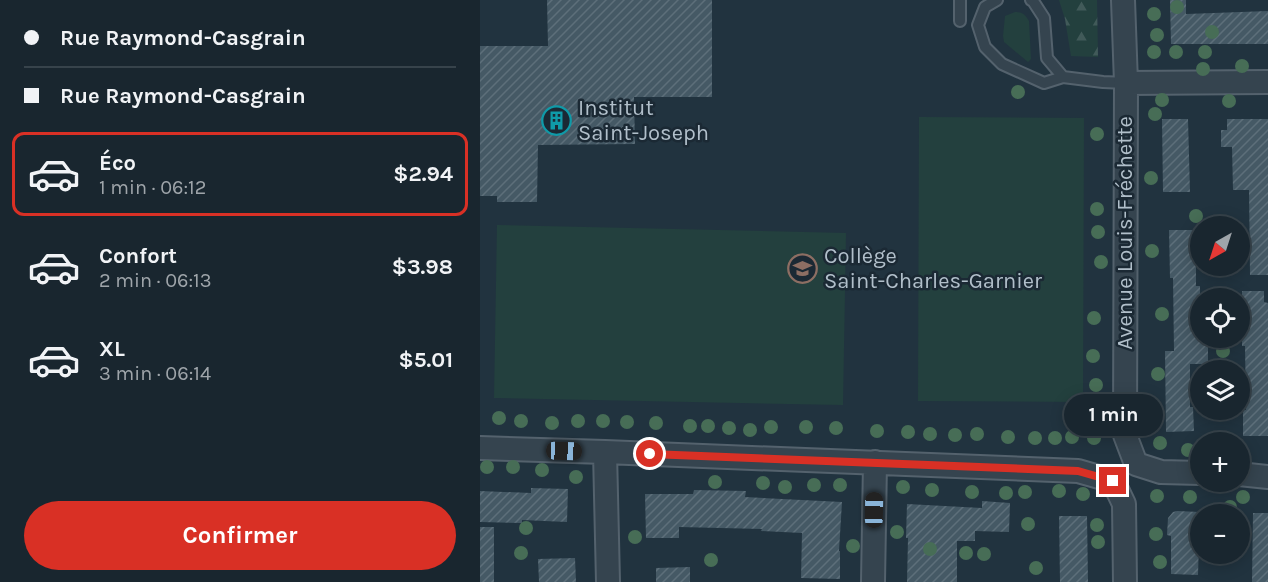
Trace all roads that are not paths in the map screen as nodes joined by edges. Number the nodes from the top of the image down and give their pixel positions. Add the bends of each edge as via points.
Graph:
1 (960, 0) edge
2 (997, 0) edge
3 (1031, 0) edge
4 (1123, 0) edge
5 (960, 21) dead end
6 (1063, 77) junction
7 (1268, 82) edge
8 (1126, 83) junction
9 (480, 448) edge
10 (605, 452) junction
11 (874, 462) junction
12 (1190, 473) edge
13 (1250, 475) edge
14 (1268, 477) edge
15 (608, 582) edge
16 (873, 582) edge
17 (1125, 582) edge

1 - 5 lane
2 - 6 lane via 985,7 978,25 985,47 1002,64 1044,83
3 - 6 lane via 1044,18 1047,58
4 - 8 street, Avenue Louis-Fréchette
6 - 8 lane
7 - 8 street
8 - 12 street, Avenue Louis-Fréchette via 1125,435 1136,464 1161,472
9 - 10 street
10 - 11 street
10 - 15 street
11 - 16 street
11 - 17 street via 1078,471 1113,481 1124,504
13 - 14 street

